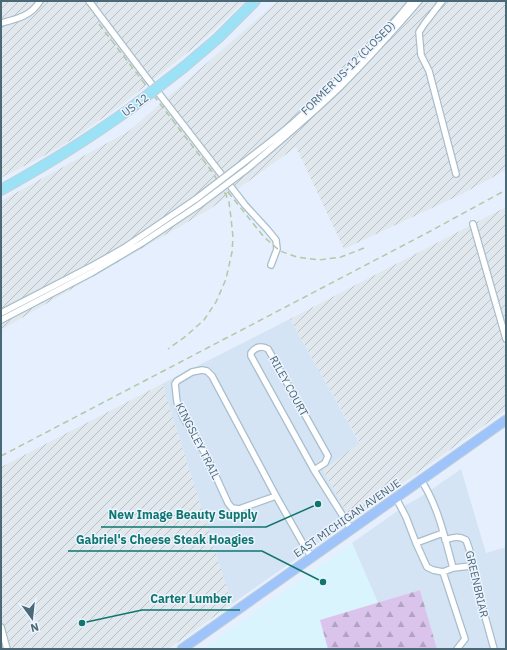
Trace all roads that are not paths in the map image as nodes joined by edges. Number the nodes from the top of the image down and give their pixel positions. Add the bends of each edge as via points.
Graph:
1 (40, 1) edge
2 (89, 1) edge
3 (255, 1) edge
4 (412, 1) edge
5 (419, 1) edge
6 (442, 1) edge
7 (1, 23) edge
8 (456, 174) dead end
9 (1, 190) edge
10 (198, 202) junction
11 (473, 224) dead end
12 (271, 265) dead end
13 (1, 313) edge
14 (1, 320) edge
15 (506, 339) edge
16 (506, 420) edge
17 (314, 470) junction
18 (421, 480) junction
19 (276, 496) junction
20 (396, 498) junction
21 (352, 529) junction
22 (443, 533) junction
23 (445, 540) junction
24 (416, 543) junction
25 (312, 557) junction
26 (471, 566) junction
27 (453, 568) junction
28 (443, 572) junction
29 (1, 627) edge
30 (8, 649) edge
31 (182, 649) edge
32 (457, 649) edge
33 (494, 649) edge

1 - 7 street via 30,13
2 - 12 street via 245,206 276,240 277,248
3 - 9 highway, US 12 / US 12, bridge via 218,38 132,108 70,150
4 - 10 street, FORMER US-12 (CLOSED), bridge via 368,52 332,87 292,124
5 - 10 street, bridge via 340,86 297,127 248,169
6 - 8 street via 419,32 421,55 430,71
10 - 13 street via 112,254
10 - 14 street via 142,243
11 - 15 street
16 - 18 main road, EAST MICHIGAN AVENUE
17 - 17 street, RILEY COURT via 251,356 256,348 268,349 328,456 325,463
17 - 21 street, RILEY COURT
18 - 20 main road, EAST MICHIGAN AVENUE
18 - 22 street via 427,488
19 - 19 street, KINGSLEY TRAIL via 212,376 202,370 177,380 177,402 183,417 206,455 232,508 239,509
19 - 25 street, KINGSLEY TRAIL
20 - 21 main road, EAST MICHIGAN AVENUE
20 - 24 street
21 - 25 main road, EAST MICHIGAN AVENUE
22 - 23 street
22 - 24 street
23 - 26 street, GREENBRIAR via 462,537 466,540 470,550
23 - 27 street
24 - 28 street via 427,567
25 - 31 main road, EAST MICHIGAN AVENUE
26 - 27 street
26 - 33 street, GREENBRIAR
27 - 28 street
28 - 32 street via 465,639
29 - 30 street

